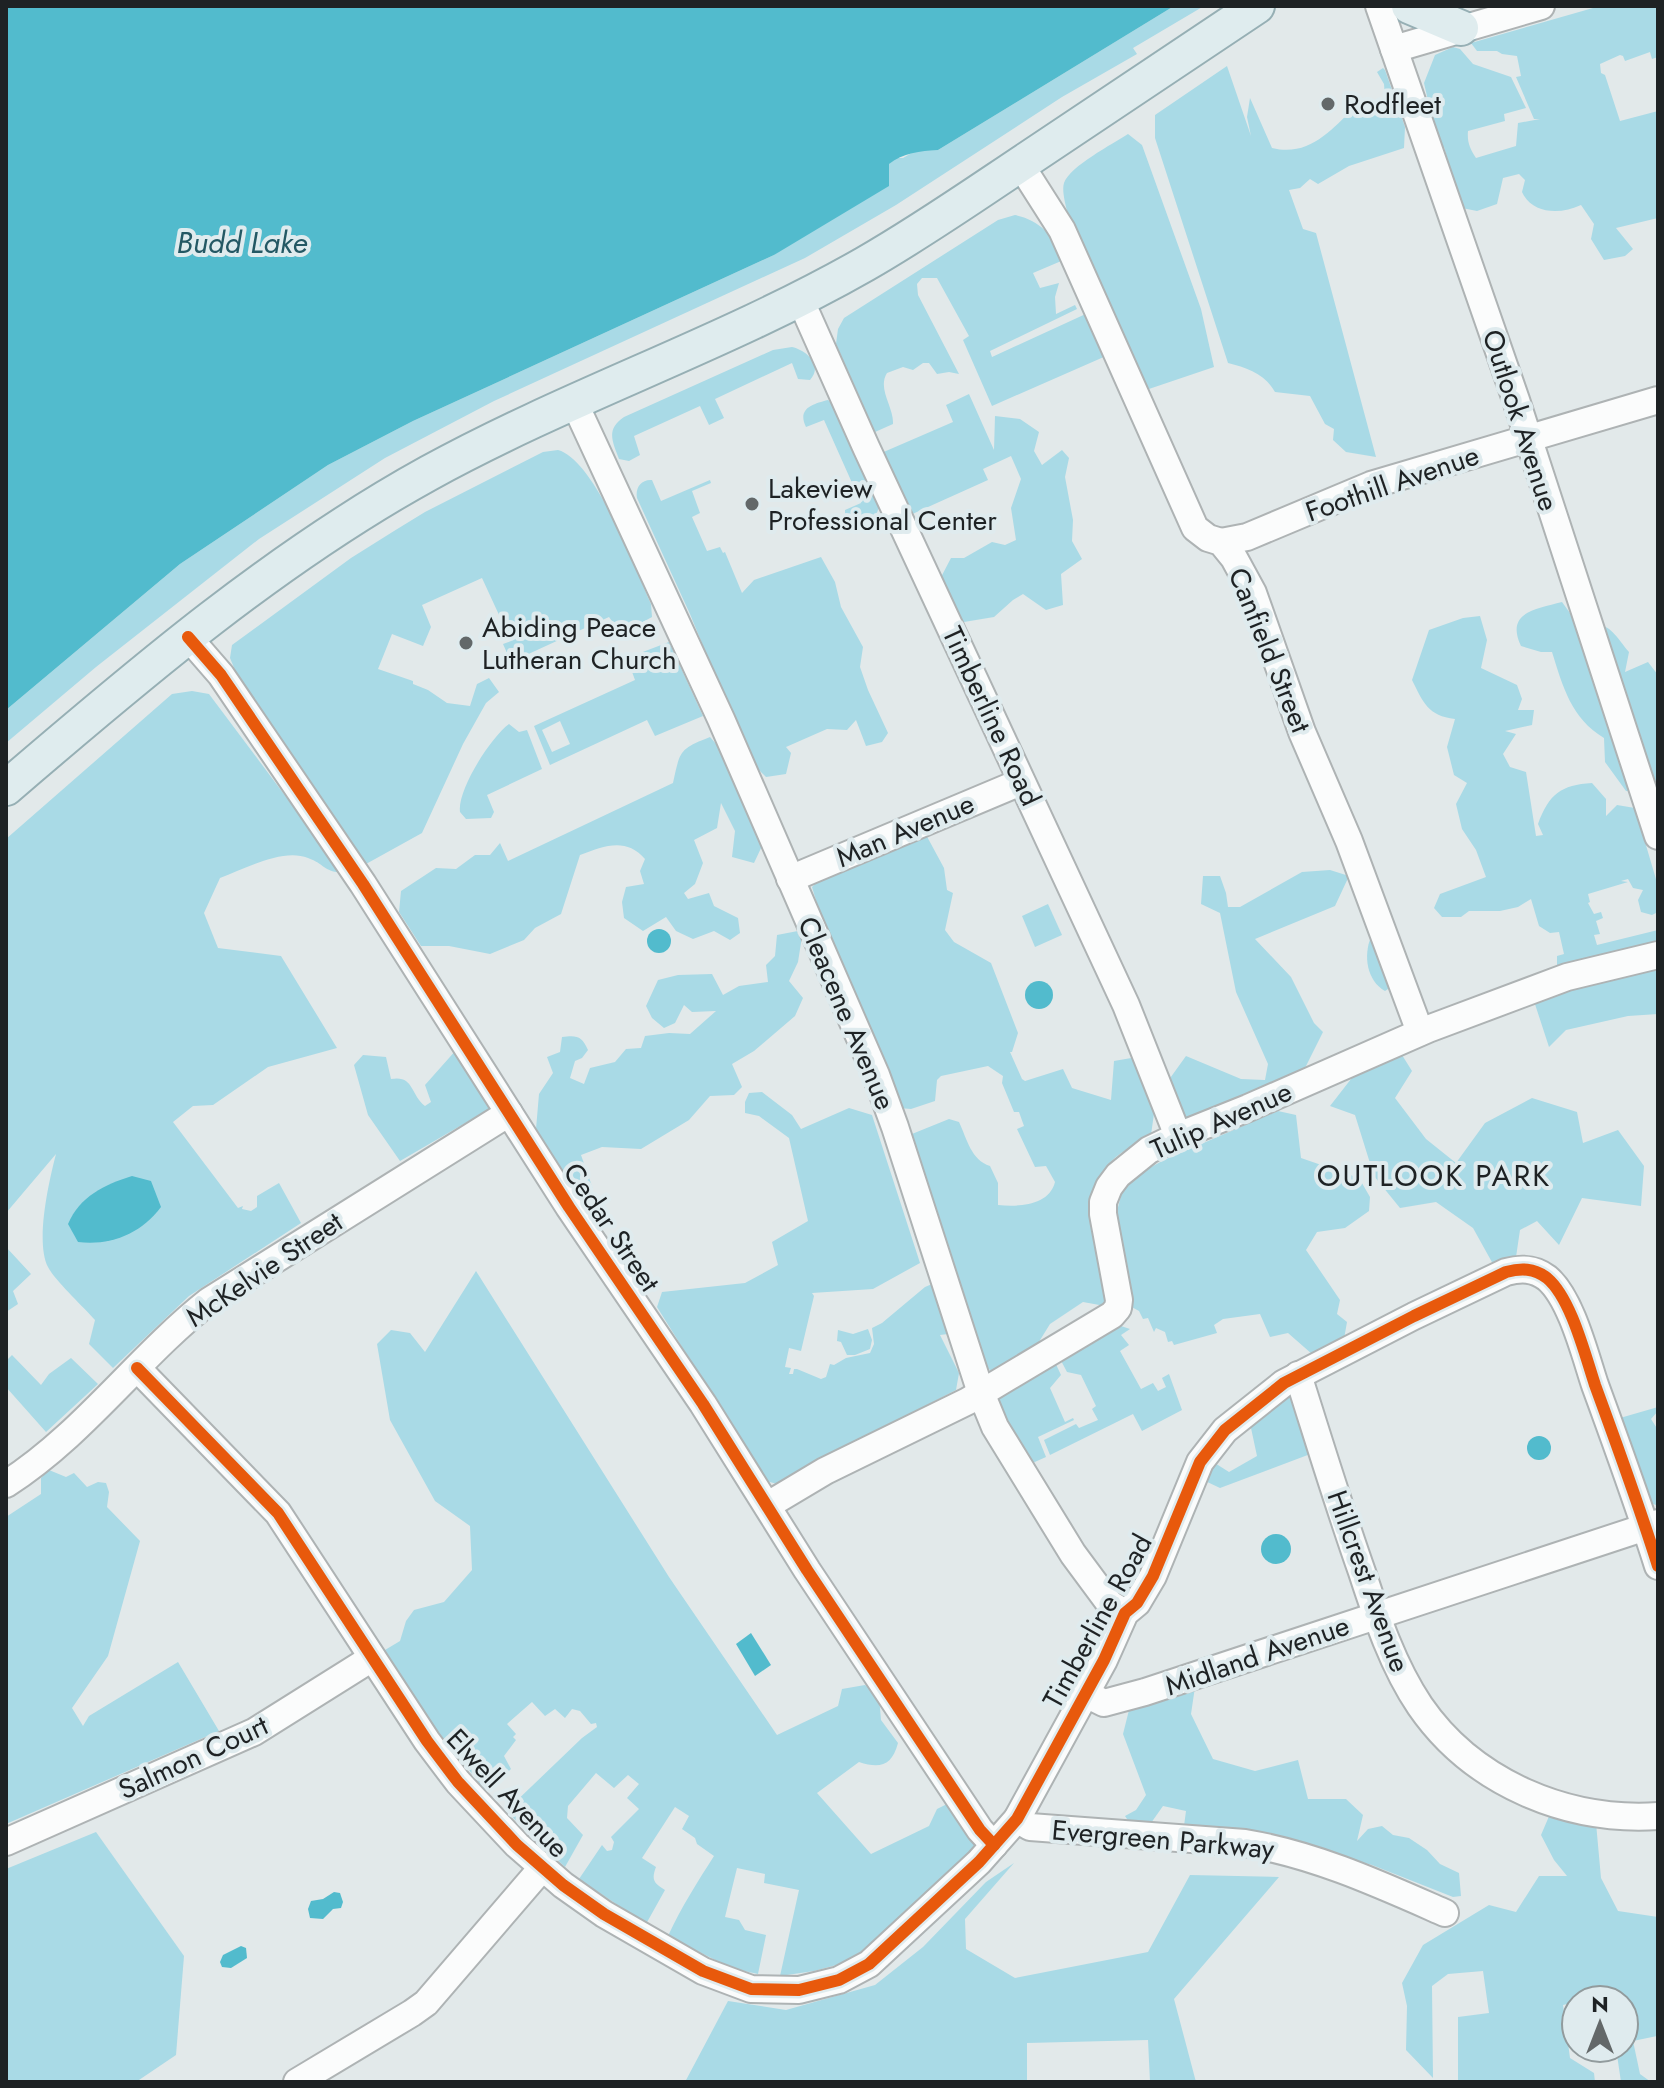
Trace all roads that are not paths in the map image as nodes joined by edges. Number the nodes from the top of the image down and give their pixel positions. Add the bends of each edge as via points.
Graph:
1 (1379, 6) edge
2 (1409, 6) edge
3 (1541, 6) edge
4 (1258, 7) edge
5 (1461, 28) junction
6 (1394, 49) junction
7 (1020, 164) junction
8 (800, 299) junction
9 (1658, 400) edge
10 (574, 402) junction
11 (1528, 437) junction
12 (1221, 542) junction
13 (188, 637) junction
14 (1021, 782) junction
15 (6, 788) edge
16 (1658, 836) edge
17 (790, 879) junction
18 (1658, 955) edge
19 (1420, 1032) junction
20 (509, 1113) junction
21 (1178, 1136) junction
22 (137, 1368) junction
23 (1298, 1375) junction
24 (981, 1393) junction
25 (6, 1484) edge
26 (768, 1505) junction
27 (1652, 1526) edge
28 (1658, 1566) edge
29 (1125, 1613) junction
30 (1376, 1614) junction
31 (372, 1658) junction
32 (1086, 1694) junction
33 (1658, 1816) edge
34 (1017, 1819) junction
35 (6, 1842) edge
36 (994, 1845) junction
37 (542, 1868) junction
38 (1445, 1913) dead end
39 (297, 2082) edge

1 - 6 street, Outlook Avenue
2 - 5 main road
3 - 5 street
4 - 7 main road
5 - 6 street
6 - 11 street, Outlook Avenue
7 - 8 main road via 894,247
7 - 12 street, Canfield Street via 1062,230 1195,528
8 - 10 main road
8 - 14 street, Timberline Road
9 - 11 street, Foothill Avenue
10 - 13 main road via 380,502 271,573
10 - 17 street, Cleacene Avenue
11 - 12 street, Foothill Avenue via 1371,485 1247,537
11 - 16 street, Outlook Avenue
12 - 19 street, Canfield Street via 1253,593
13 - 15 main road
13 - 20 street, Cedar Street via 221,675 363,884
14 - 17 street, Man Avenue
14 - 21 street, Timberline Road via 1126,1005
17 - 24 street, Cleacene Avenue via 876,1075
18 - 19 street, Tulip Avenue via 1567,977
19 - 21 street, Tulip Avenue
20 - 22 street, McKelvie Street via 209,1301
20 - 26 street, Cedar Street
21 - 24 street, Tulip Avenue via 1129,1164 1104,1197 1117,1310
22 - 25 street, McKelvie Street via 46,1457
22 - 31 street, Elwell Avenue via 278,1513
23 - 27 street, Timberline Road via 1506,1272 1534,1271 1563,1299
23 - 29 street, Timberline Road via 1254,1405 1206,1453 1153,1576
23 - 30 street, Hillcrest Avenue
24 - 26 street, Tulip Avenue
24 - 29 street, Cleacene Avenue via 995,1427 1073,1554 1110,1604
26 - 36 street, Cedar Street
27 - 28 street
27 - 30 street, Midland Avenue
29 - 32 street, Timberline Road
30 - 32 street, Midland Avenue via 1145,1692 1104,1703
30 - 33 street, Hillcrest Avenue via 1421,1707 1482,1767 1555,1805 1606,1815
31 - 35 street, Salmon Court via 254,1732
31 - 37 street, Elwell Avenue via 458,1782
32 - 34 street, Timberline Road
34 - 36 street, Timberline Road
34 - 38 street, Evergreen Parkway via 1030,1827 1281,1849
36 - 37 street, Elwell Avenue via 869,1964 831,1982 781,1991 751,1989 703,1971 624,1927
37 - 39 street via 426,2003

